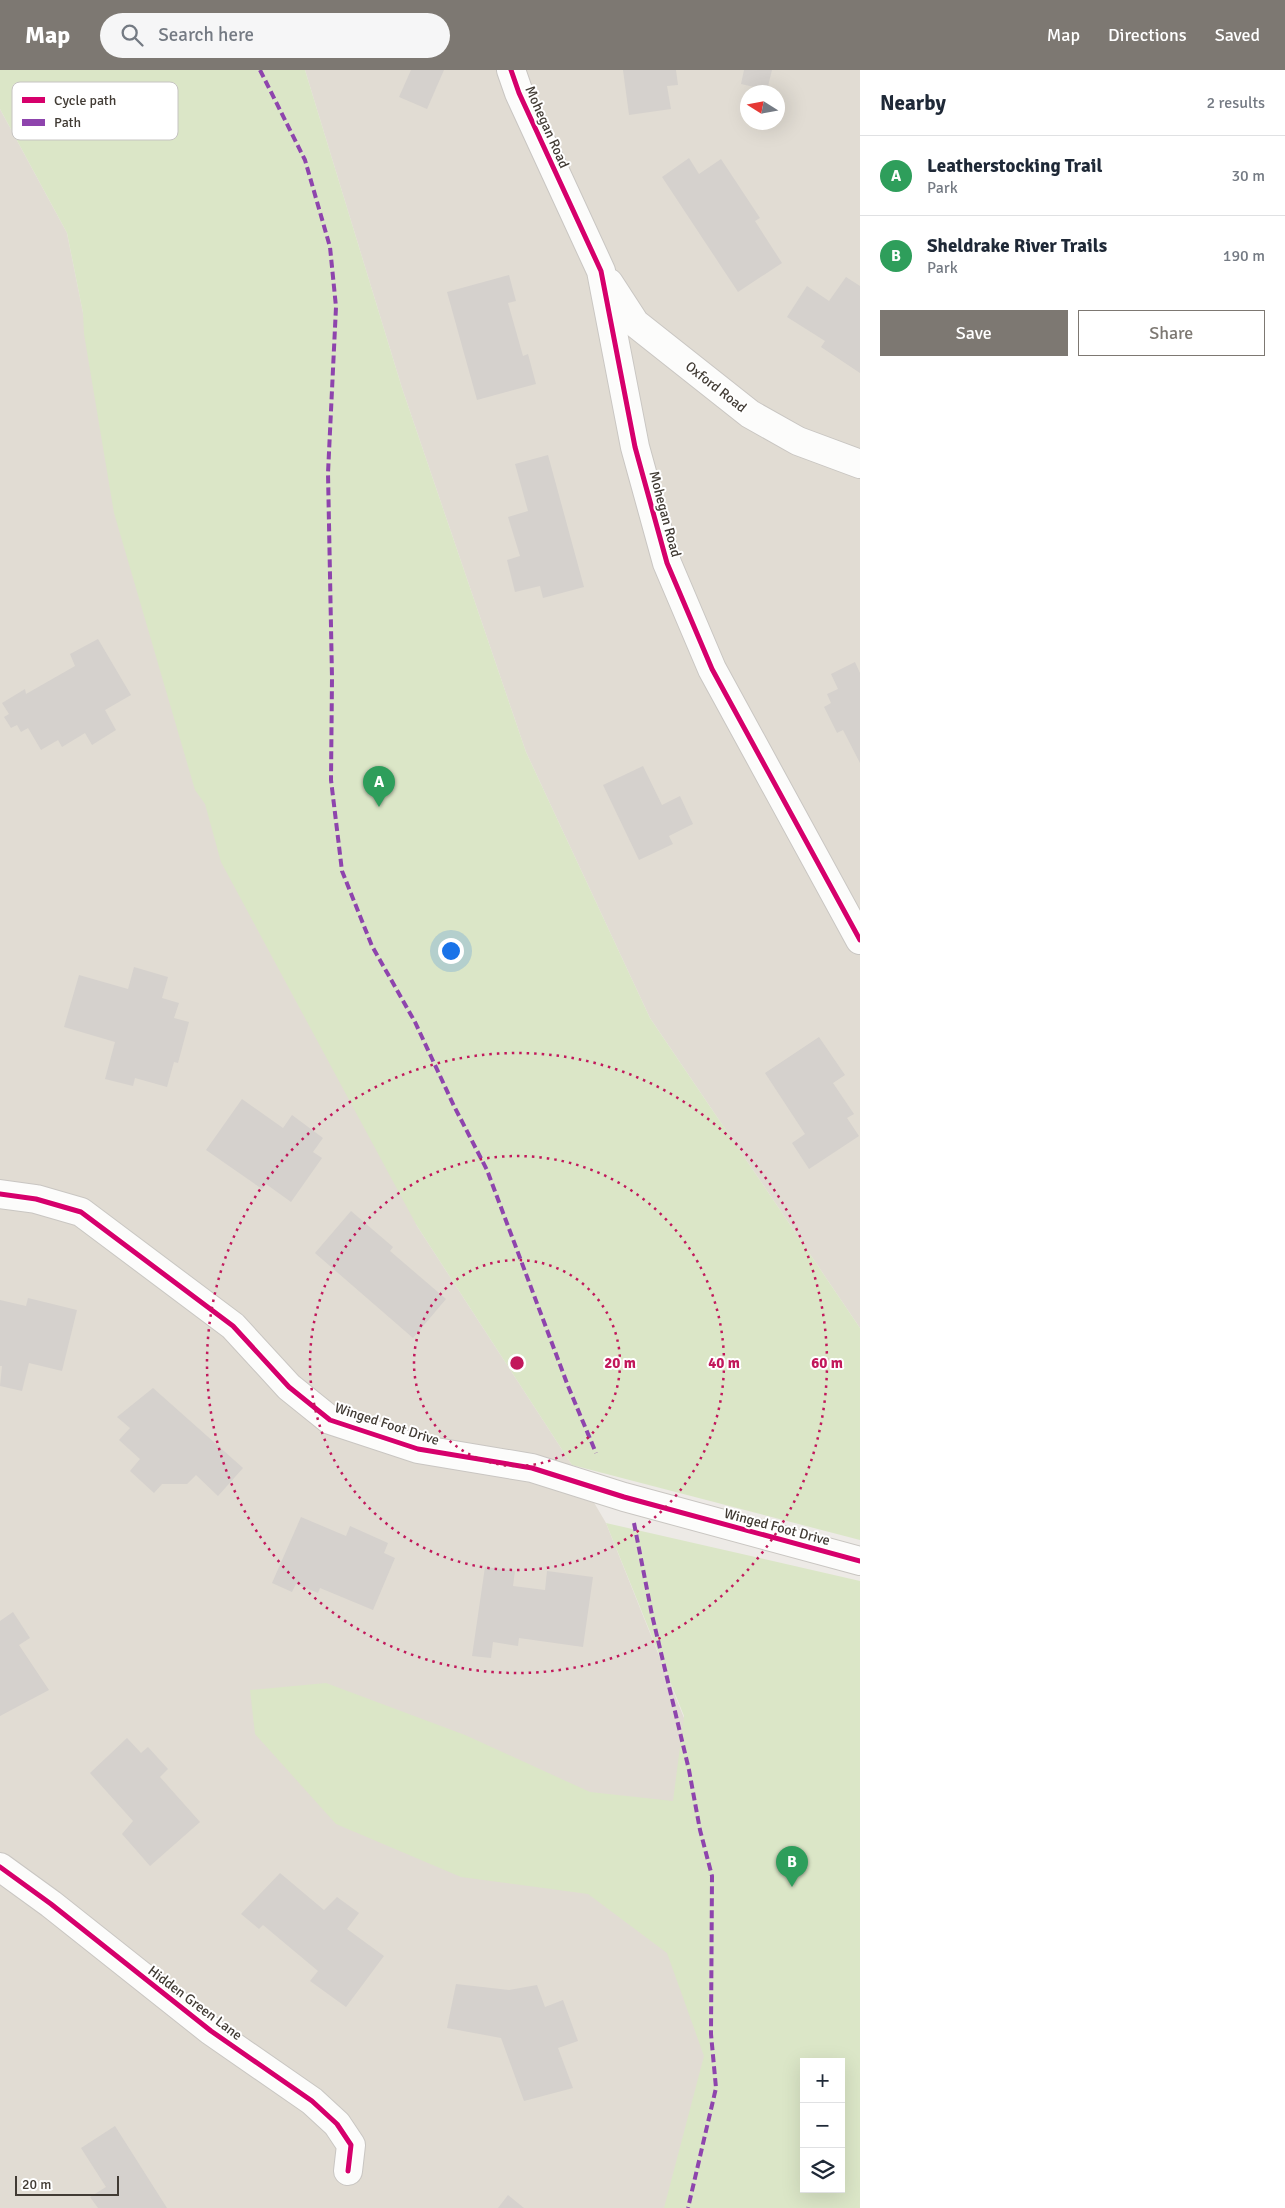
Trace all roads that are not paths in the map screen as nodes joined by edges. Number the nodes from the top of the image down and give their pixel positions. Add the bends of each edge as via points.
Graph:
1 (511, 70) edge
2 (601, 271) junction
3 (860, 464) edge
4 (860, 940) edge
5 (0, 1194) edge
6 (860, 1562) edge
7 (0, 1867) edge
8 (348, 2171) dead end

1 - 2 street, Mohegan Road
2 - 3 street, Oxford Road via 635,323 750,414 798,441
2 - 4 street, Mohegan Road via 635,447 667,563 712,669
5 - 6 street, Winged Foot Drive via 36,1199 81,1212 233,1326 289,1387 330,1420 418,1448 532,1468 624,1497
7 - 8 street, Hidden Green Lane via 211,2031 312,2101 338,2124 350,2145

